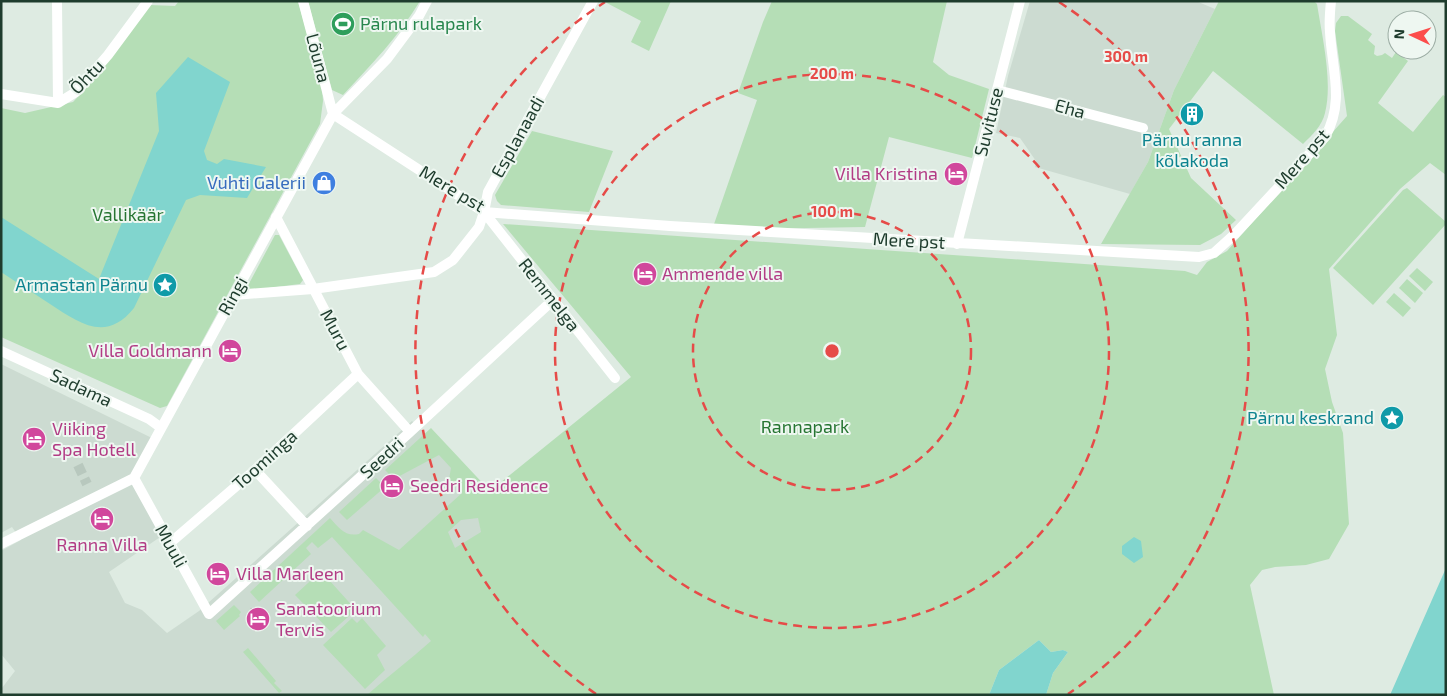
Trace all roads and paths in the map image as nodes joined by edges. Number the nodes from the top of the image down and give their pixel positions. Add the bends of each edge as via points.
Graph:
1 (56, 1) edge
2 (148, 1) edge
3 (303, 1) edge
4 (427, 1) edge
5 (593, 1) edge
6 (1020, 1) edge
7 (1331, 1) edge
8 (997, 90) junction
9 (1, 94) edge
10 (58, 103) junction
11 (333, 114) junction
12 (1143, 128) dead end
13 (484, 212) junction
14 (276, 217) junction
15 (957, 244) junction
16 (313, 289) junction
17 (234, 295) junction
18 (553, 300) junction
19 (1, 351) edge
20 (358, 374) junction
21 (615, 378) dead end
22 (160, 427) junction
23 (410, 432) junction
24 (256, 470) junction
25 (134, 478) junction
26 (307, 526) junction
27 (170, 543) junction
28 (1, 544) edge
29 (209, 614) joint

1 - 10 street
2 - 10 street, Õhtu via 76,92
3 - 11 street, Lõuna
4 - 11 street, Ringi via 387,58
5 - 13 street, Esplanaadi via 488,192
6 - 8 street, Suvituse
7 - 15 street, Mere pst via 1330,32 1337,97 1332,125 1325,137 1214,253 1181,257
8 - 12 street, Eha
8 - 15 street, Suvituse
9 - 10 street, Õhtu
11 - 13 street, Mere pst
11 - 14 street, Ringi
13 - 15 street, Mere pst
13 - 16 street, Esplanaadi via 479,227 453,260 434,272
13 - 18 street, Remmelga
14 - 16 street, Muru
14 - 17 street, Ringi
16 - 17 street, Esplanaadi
16 - 20 street, Muru
17 - 22 street, Ringi
18 - 21 street, Remmelga
18 - 23 street, Seedri
19 - 22 street, Sadama
20 - 23 street, Muru
20 - 24 street, Toominga
22 - 25 street, Ringi
23 - 26 street, Seedri
24 - 26 street
24 - 27 street, Toominga
25 - 27 street, Muuli
25 - 28 street
26 - 29 street, Seedri
27 - 29 street, Muuli

